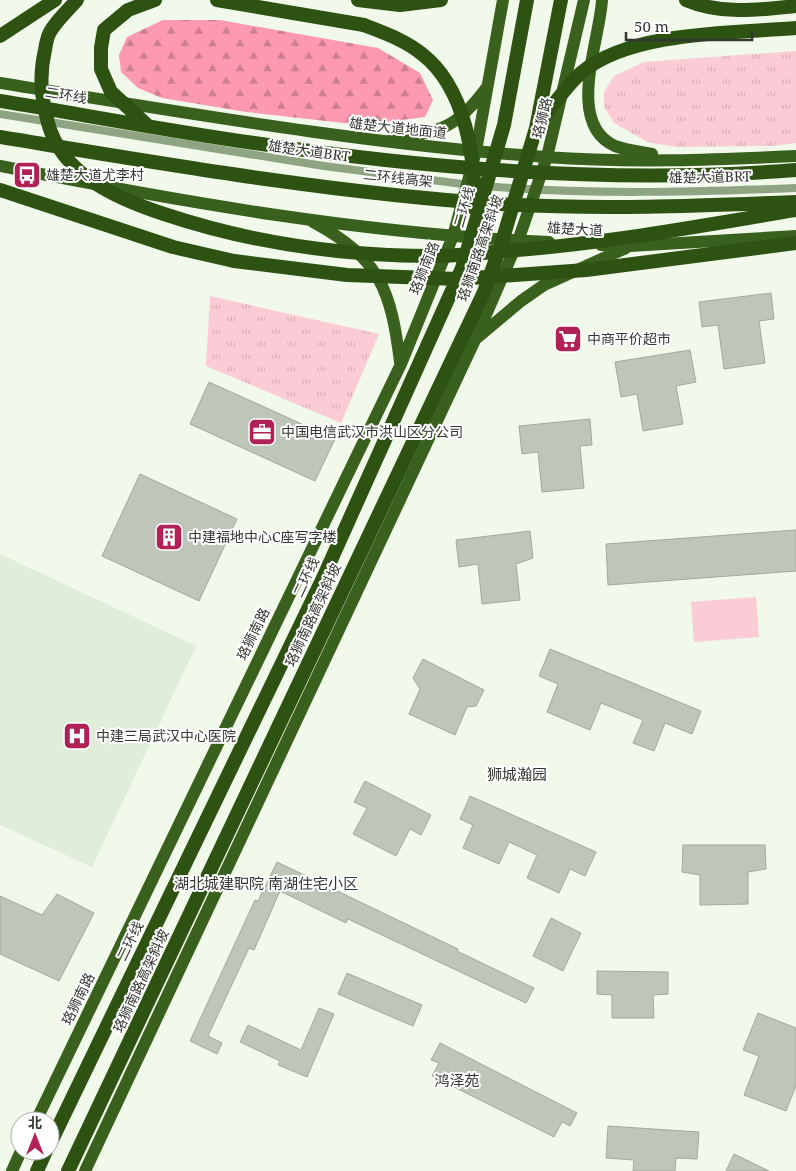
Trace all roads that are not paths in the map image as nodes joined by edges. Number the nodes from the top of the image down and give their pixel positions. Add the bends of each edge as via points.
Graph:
1 (55, 0) edge
2 (77, 0) edge
3 (155, 0) edge
4 (217, 0) edge
5 (358, 0) edge
6 (441, 0) edge
7 (502, 0) edge
8 (527, 0) edge
9 (561, 0) edge
10 (584, 0) edge
11 (602, 0) edge
12 (686, 0) edge
13 (796, 6) edge
14 (796, 28) edge
15 (0, 36) edge
16 (490, 83) junction
17 (0, 84) edge
18 (0, 101) edge
19 (0, 114) edge
20 (146, 125) junction
21 (536, 128) junction
22 (0, 137) edge
23 (369, 141) junction
24 (476, 151) junction
25 (796, 156) edge
26 (547, 157) junction
27 (702, 160) junction
28 (0, 166) edge
29 (796, 170) edge
30 (467, 184) junction
31 (796, 188) edge
32 (0, 190) edge
33 (536, 190) junction
34 (796, 202) edge
35 (796, 210) edge
36 (304, 218) junction
37 (476, 228) junction
38 (453, 236) junction
39 (796, 236) edge
40 (518, 241) junction
41 (796, 242) edge
42 (630, 246) junction
43 (475, 340) junction
44 (401, 364) junction
45 (41, 1111) edge
46 (60, 1123) edge
47 (68, 1171) edge
48 (85, 1171) edge

1 - 15 highway
2 - 35 highway, bridge via 49,32 40,69 41,97 64,156 85,177 113,194 209,229 314,248 437,256 551,248
3 - 20 highway, bridge via 128,10 104,30 101,48 101,69 111,92
4 - 37 highway, bridge via 364,25 402,41 424,55 453,94 463,119 475,187
5 - 6 highway via 400,5
7 - 16 main road
8 - 37 highway, 二环线, bridge via 504,125
9 - 21 highway, 珞狮南路高架斜坡, bridge
10 - 26 main road, 珞狮路
11 - 27 main road via 588,90 588,109 596,130 614,145 644,153
12 - 13 highway via 724,10 754,11
14 - 21 highway, bridge via 634,45 606,56 582,72
16 - 23 main road via 471,109 453,124 421,134
16 - 24 main road
17 - 23 main road, 雄楚大道地面道
18 - 20 highway, 二环线, bridge
19 - 30 lane, 雄楚大道BRT via 324,166
20 - 29 highway, 二环线, bridge via 264,144 503,170 619,176
21 - 47 highway, 珞狮南路高架斜坡, bridge via 484,292
22 - 34 highway, 二环线高架, bridge via 251,178 499,204 613,207
23 - 24 main road, 雄楚大道地面道
24 - 26 main road, 雄楚大道地面道
24 - 30 main road, 珞狮南路
25 - 27 main road, 雄楚大道地面道
26 - 27 main road, 雄楚大道地面道
26 - 33 main road, 珞狮路
28 - 36 main road via 167,199
30 - 33 lane, 雄楚大道BRT
30 - 38 main road, 珞狮南路
31 - 33 lane, 雄楚大道BRT
32 - 41 highway, bridge via 173,248 234,261 347,275 458,279 586,270
33 - 40 main road, 珞狮路
36 - 38 main road
36 - 44 main road via 337,235 364,257 385,290 395,321
37 - 46 highway, 二环线, bridge via 462,268 323,578
38 - 40 main road
38 - 44 main road, 珞狮南路
39 - 42 main road
40 - 42 main road, 雄楚大道
40 - 43 main road
42 - 43 main road via 544,285 521,300
43 - 48 main road
44 - 45 main road, 珞狮南路

